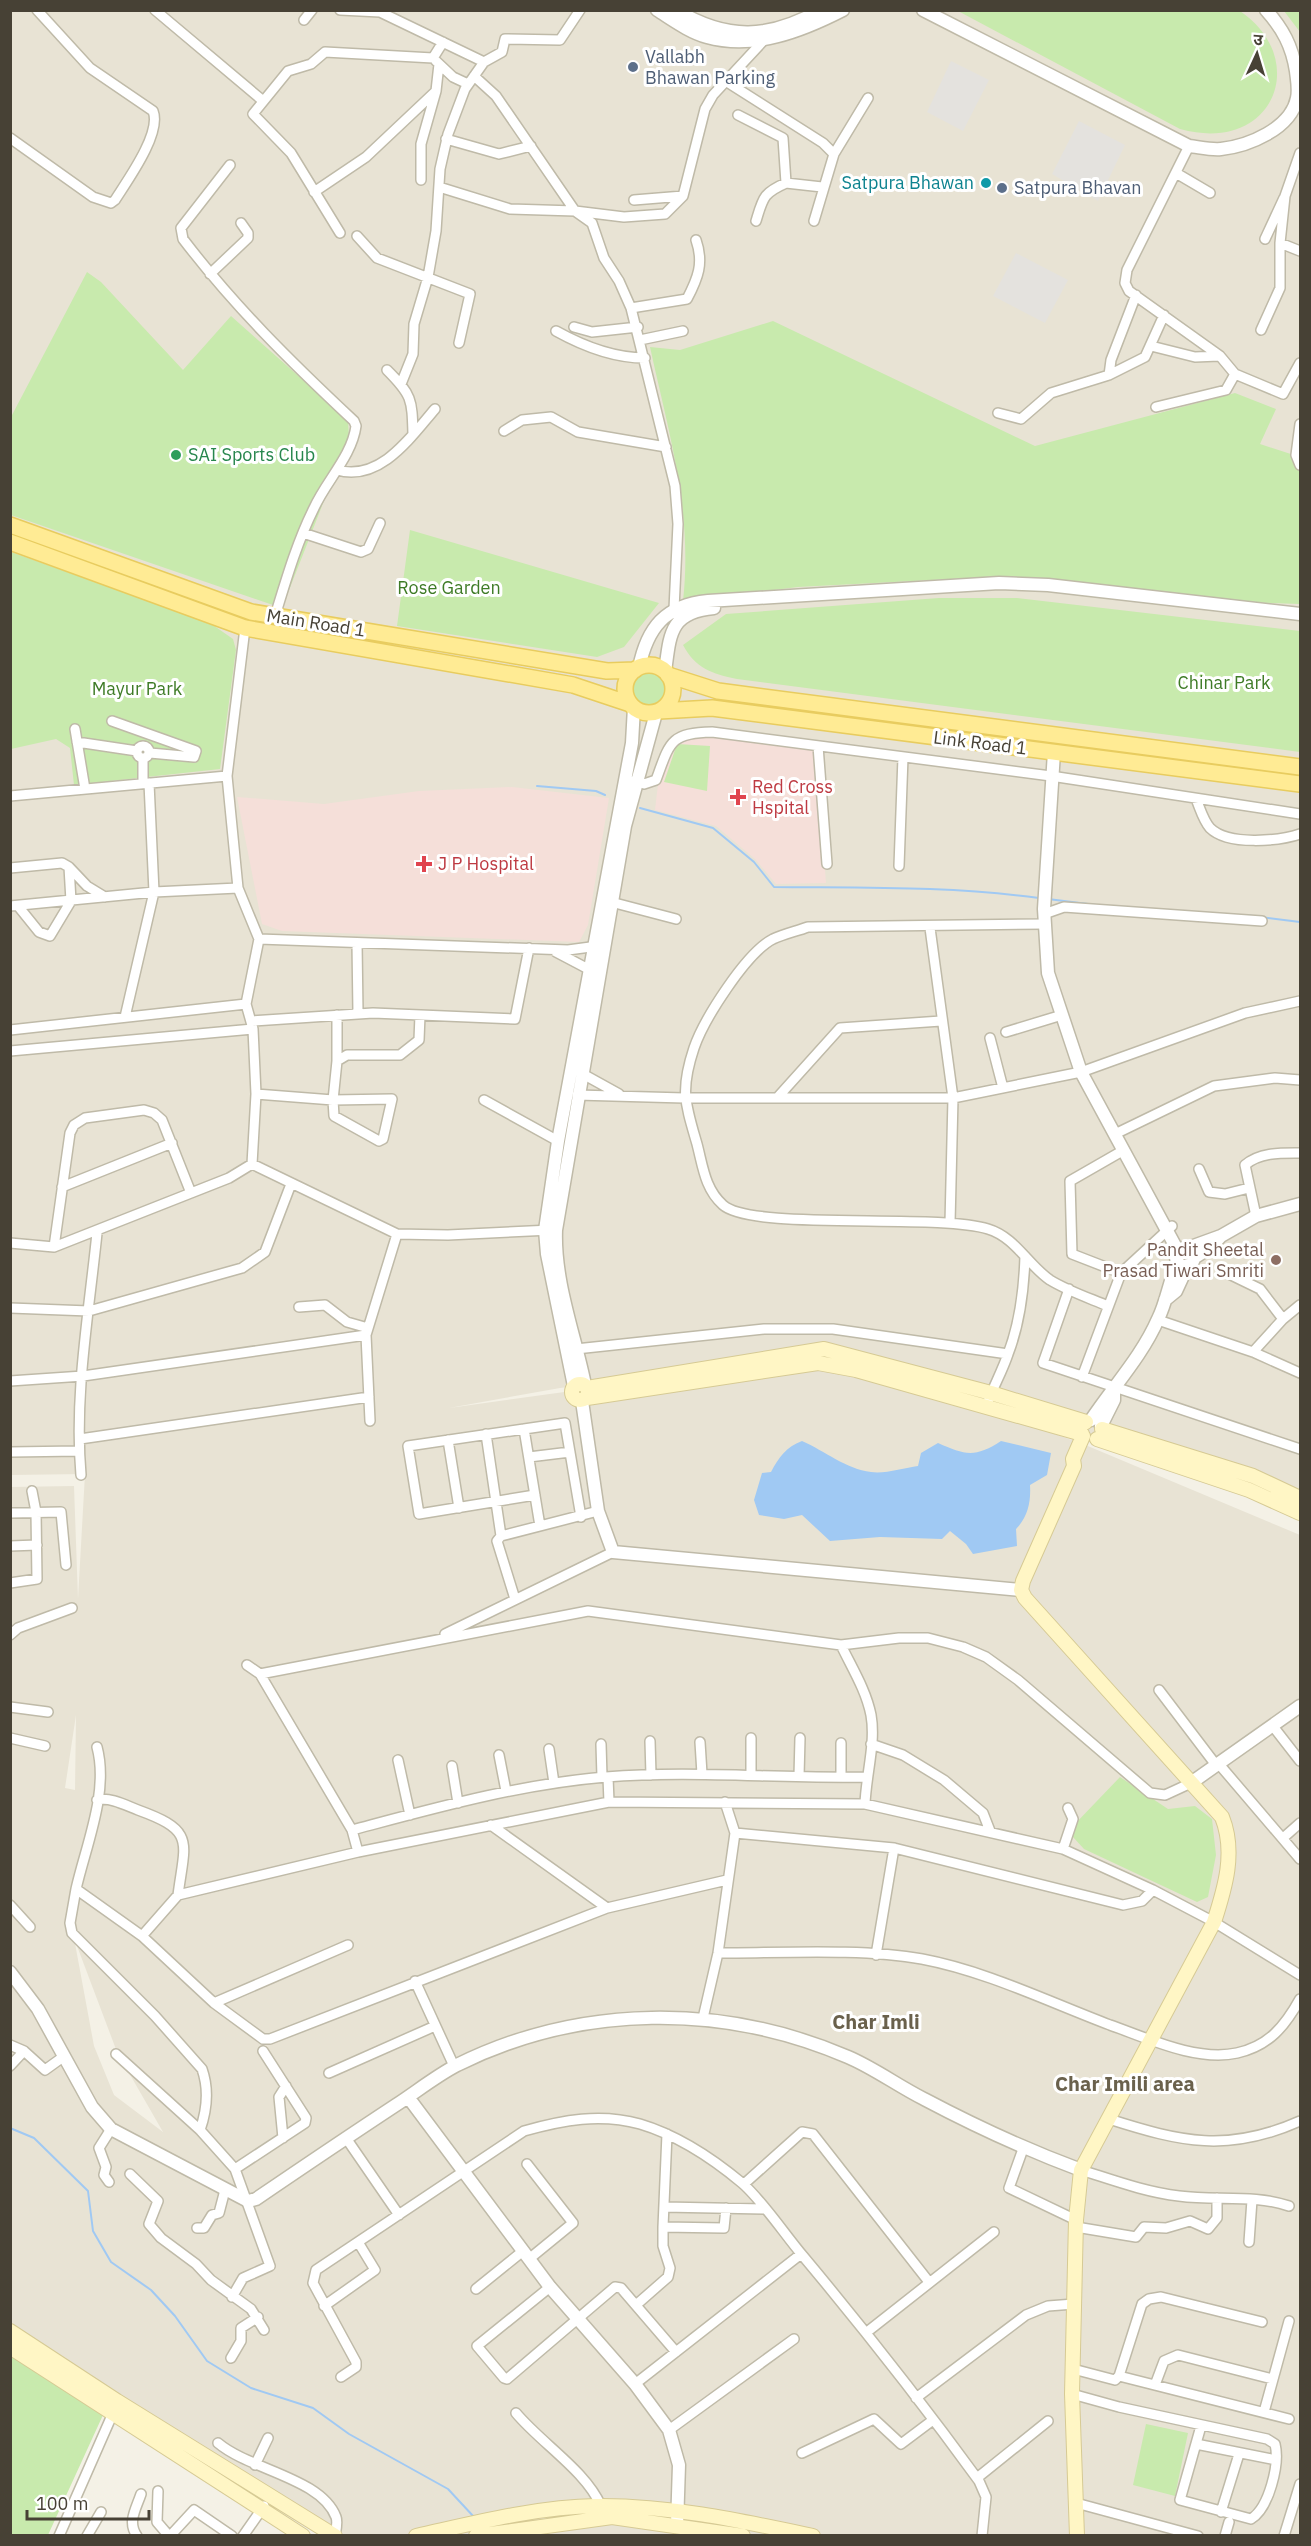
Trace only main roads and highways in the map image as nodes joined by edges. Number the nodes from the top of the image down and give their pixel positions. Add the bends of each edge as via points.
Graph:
1 (10, 525) edge
2 (10, 542) edge
3 (637, 669) junction
4 (667, 674) junction
5 (632, 706) junction
6 (657, 712) junction
7 (1300, 767) edge
8 (1300, 784) edge
9 (1092, 1431) junction
10 (1148, 1450) junction
11 (1300, 1498) edge
12 (1300, 1513) edge
13 (10, 2331) edge
14 (10, 2347) edge
15 (678, 2518) junction
16 (518, 2522) junction
17 (303, 2535) edge
18 (335, 2535) edge
19 (416, 2535) edge
20 (476, 2535) edge
21 (743, 2535) edge
22 (813, 2535) edge
23 (1077, 2535) edge

1 - 3 main road, Main Road 1 via 251,612 607,671
2 - 5 main road, Main Road 1 via 244,628 573,686
3 - 4 main road, Link Road 1 via 652,666
3 - 5 main road via 625,684
4 - 6 main road via 673,693 670,702
4 - 7 main road, Link Road 1 via 718,691
5 - 6 main road, Link Road 1 via 646,713
6 - 8 main road, Link Road 1 via 712,708
9 - 9 main road via 991,1393 824,1350 583,1392 818,1363
9 - 10 main road
9 - 23 main road via 1073,1459 1074,1466 1021,1590 1222,1817 1229,1838 1225,1889 1214,1922 1081,2170 1072,2394
10 - 11 main road via 1253,1476
10 - 12 main road
13 - 18 main road
14 - 17 main road
15 - 16 main road
15 - 16 main road via 601,2506
15 - 21 main road
15 - 22 main road
16 - 19 main road via 466,2525
16 - 20 main road

